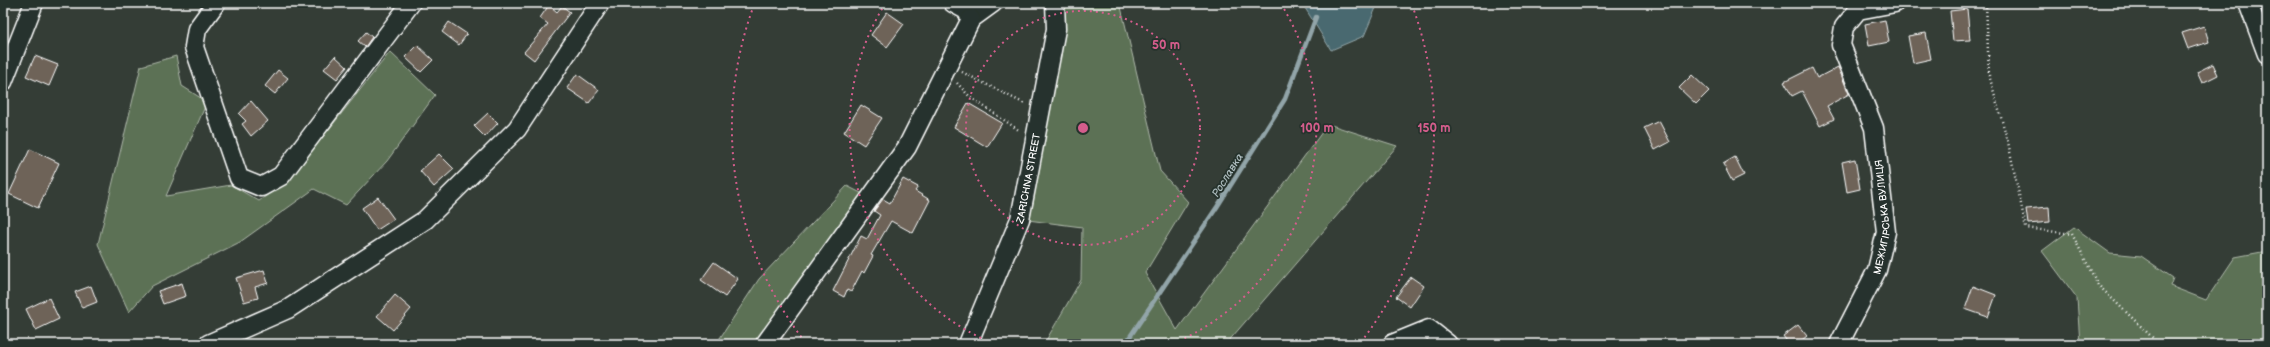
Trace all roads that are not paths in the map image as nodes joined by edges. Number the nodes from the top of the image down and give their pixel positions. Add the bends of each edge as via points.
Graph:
1 (34, 3) edge
2 (216, 3) edge
3 (411, 3) edge
4 (600, 3) edge
5 (953, 3) edge
6 (993, 3) edge
7 (1055, 3) edge
8 (1895, 3) edge
9 (2248, 3) edge
10 (971, 19) junction
11 (2267, 54) edge
12 (3, 82) edge
13 (208, 344) edge
14 (765, 344) edge
15 (968, 344) edge
16 (1392, 344) edge
17 (1448, 344) edge
18 (1839, 344) edge

1 - 12 street
2 - 3 street via 197,29 194,47 239,178 261,187 281,176
4 - 13 street via 517,129 425,220 288,309
5 - 10 street via 966,10
6 - 10 street
7 - 15 street, ZARICHNA STREET via 1056,29 1020,219
8 - 18 street, МЕЖИГІРСЬКА ВУЛИЦЯ via 1858,10 1844,27 1841,45 1874,128 1886,232 1877,270
9 - 11 street
10 - 14 street via 907,147
16 - 17 street via 1429,329

